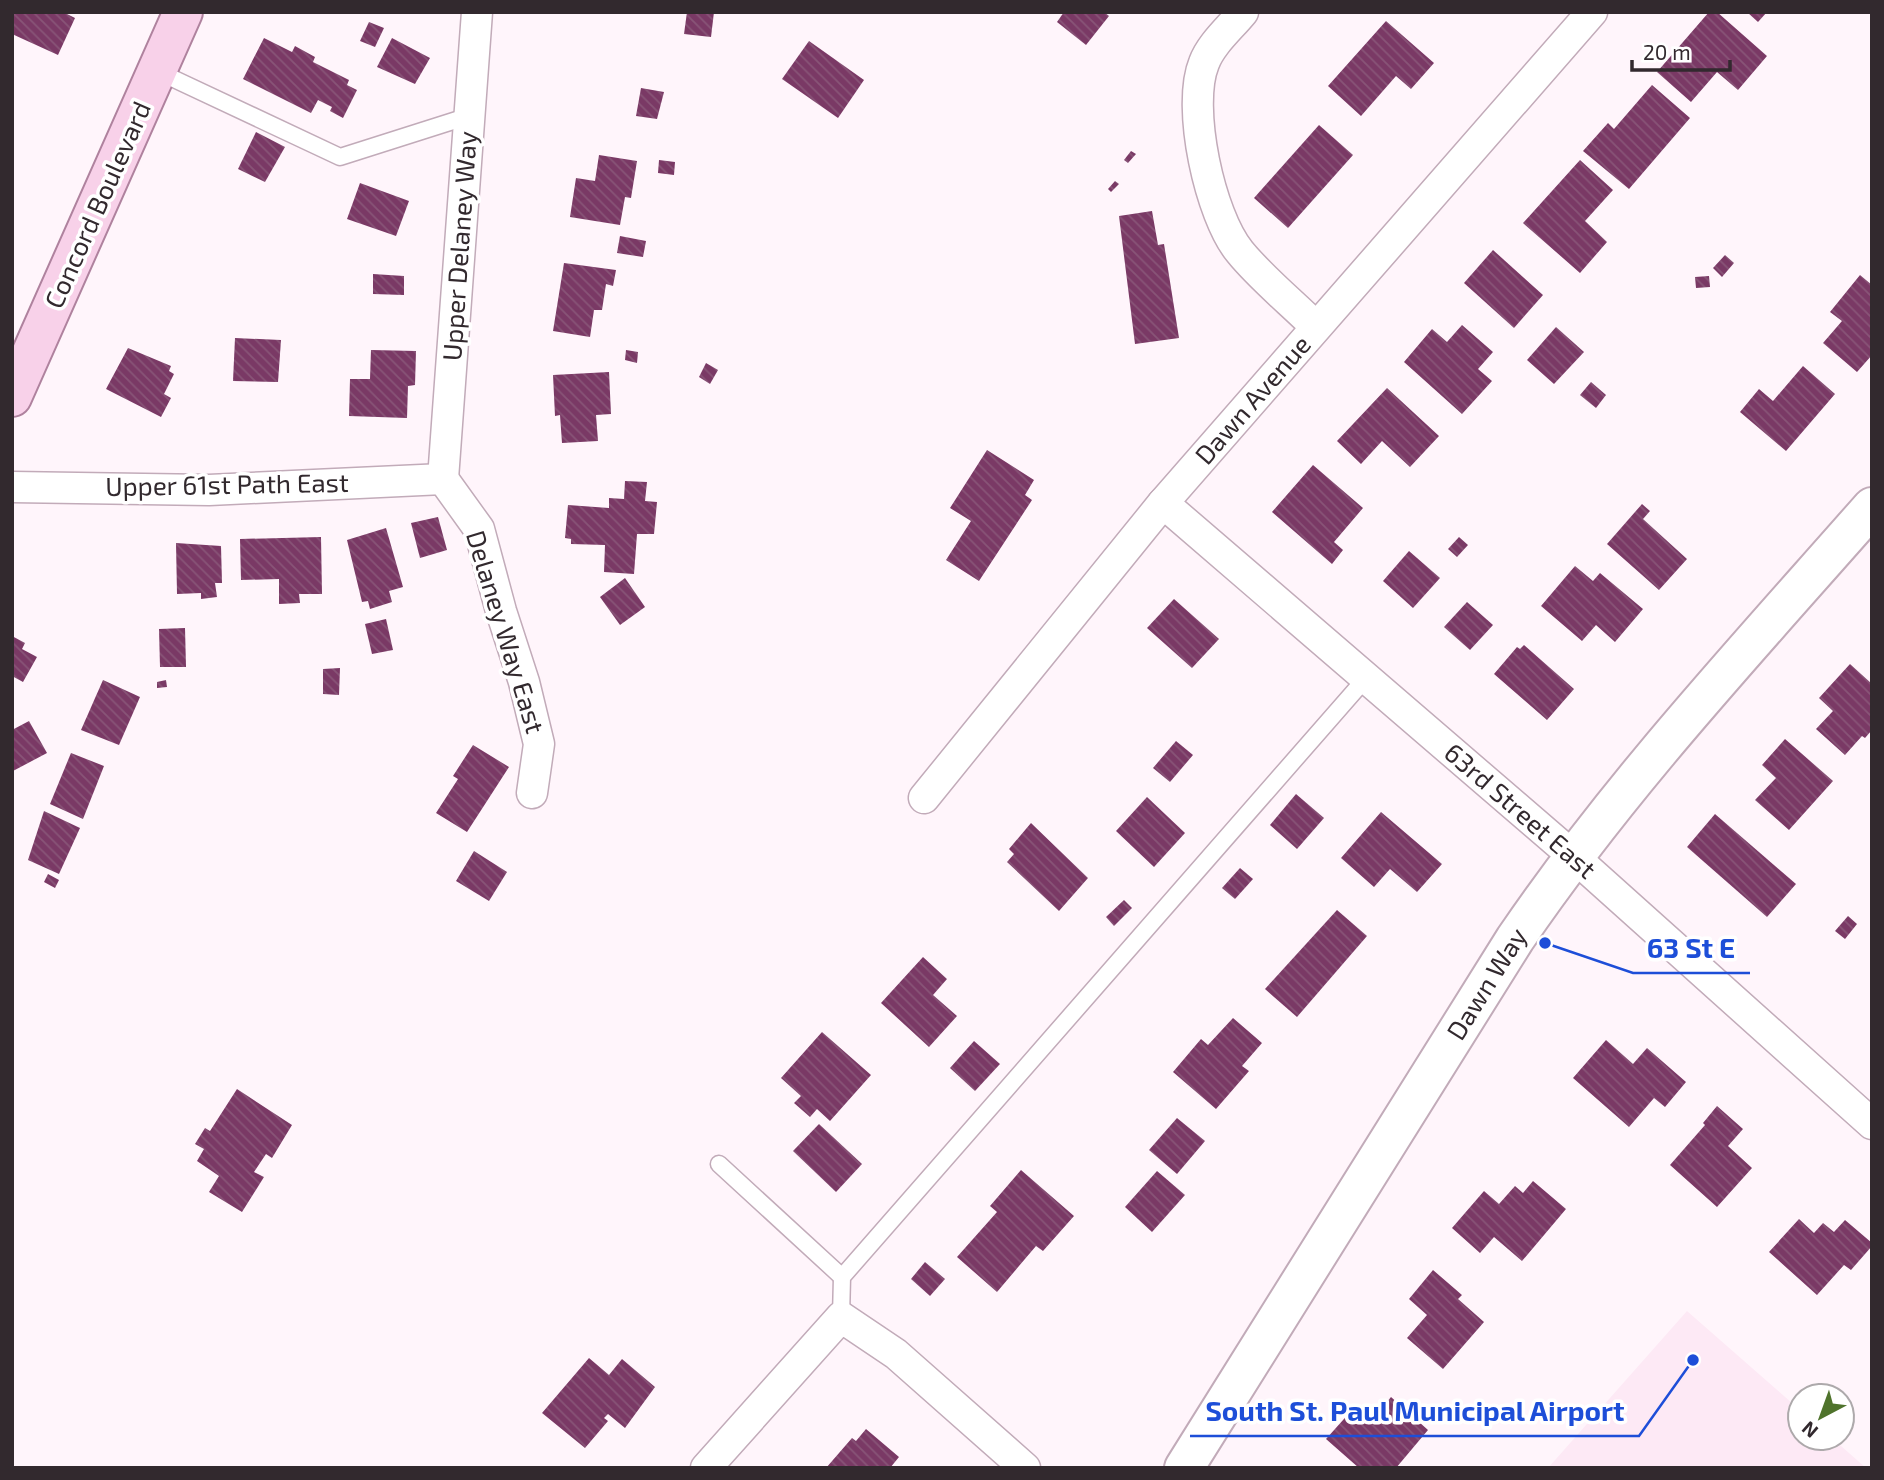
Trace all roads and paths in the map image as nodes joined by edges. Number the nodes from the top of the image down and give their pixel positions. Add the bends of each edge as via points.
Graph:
1 (183, 12) edge
2 (477, 12) edge
3 (1243, 12) edge
4 (1592, 12) edge
5 (157, 71) junction
6 (470, 116) junction
7 (1317, 327) junction
8 (12, 397) edge
9 (443, 479) junction
10 (12, 486) edge
11 (1163, 503) junction
12 (1872, 507) edge
13 (1366, 678) junction
14 (532, 793) dead end
15 (924, 798) dead end
16 (1573, 856) junction
17 (1872, 1124) edge
18 (719, 1164) dead end
19 (842, 1277) junction
20 (841, 1317) junction
21 (706, 1468) edge
22 (1025, 1468) edge
23 (1184, 1468) edge

1 - 5 main road, Concord Boulevard
2 - 6 street, Upper Delaney Way
3 - 7 street via 1204,61 1197,118 1203,151 1222,223 1240,252
4 - 7 street, Dawn Avenue
5 - 6 lane via 340,157
5 - 8 main road, Concord Boulevard
6 - 9 street, Upper Delaney Way
7 - 11 street, Dawn Avenue
9 - 10 street, Upper 61st Path East via 209,490
9 - 14 street, Delaney Way East via 479,529 524,682 539,744
11 - 13 street, 63rd Street East
11 - 15 street, Dawn Avenue
12 - 16 street, Dawn Way via 1668,739
13 - 16 street, 63rd Street East
13 - 19 lane
16 - 17 street, 63rd Street East
16 - 23 street, Dawn Way via 1514,939
18 - 19 lane
19 - 20 lane
20 - 21 street
20 - 22 street via 896,1354

